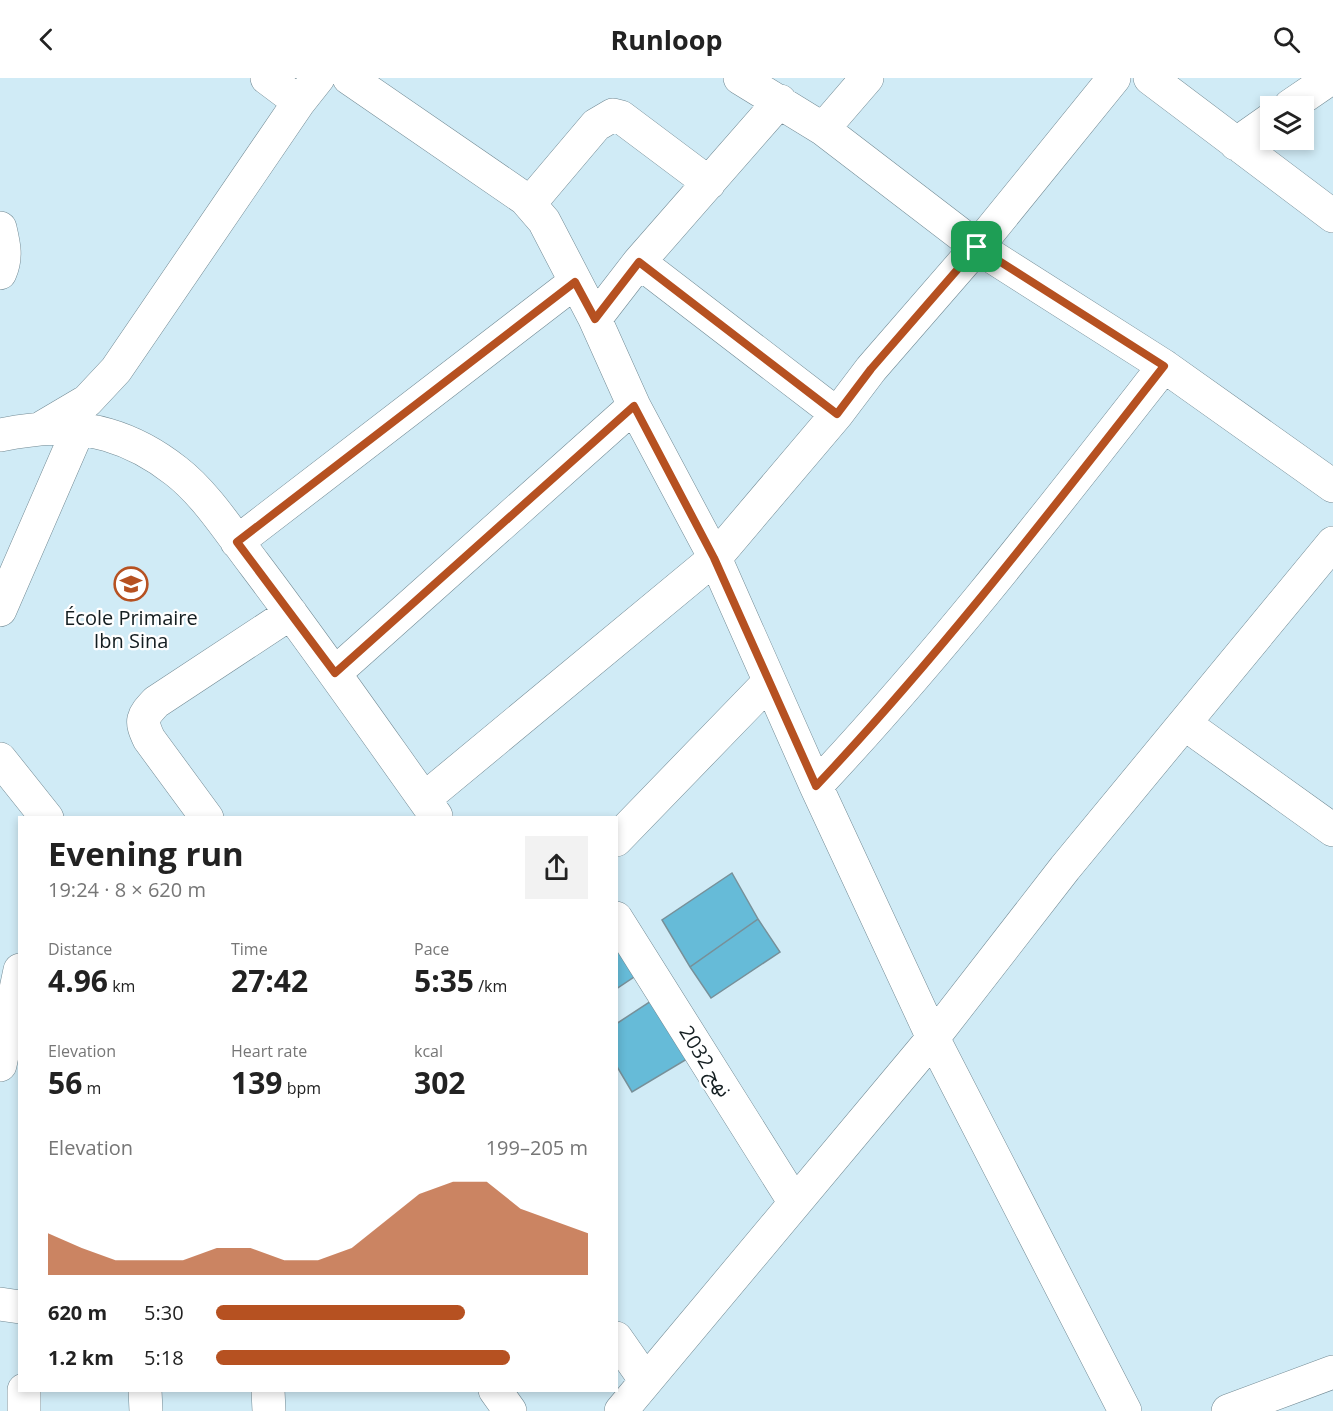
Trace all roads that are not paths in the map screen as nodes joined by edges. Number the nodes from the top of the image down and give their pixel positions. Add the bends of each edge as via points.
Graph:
1 (267, 78) edge
2 (349, 78) edge
3 (740, 78) edge
4 (867, 78) edge
5 (1114, 78) edge
6 (1150, 78) edge
7 (1331, 78) edge
8 (308, 90) edge
9 (1305, 96) edge
10 (780, 101) junction
11 (1260, 127) edge
12 (823, 129) junction
13 (1236, 144) junction
14 (708, 183) junction
15 (530, 203) junction
16 (1333, 216) edge
17 (0, 228) edge
18 (977, 247) junction
19 (639, 262) junction
20 (0, 273) edge
21 (575, 282) junction
22 (595, 319) junction
23 (1164, 366) junction
24 (634, 406) junction
25 (837, 414) junction
26 (42, 428) junction
27 (79, 428) junction
28 (0, 435) edge
29 (1333, 486) edge
30 (237, 542) junction
31 (714, 558) junction
32 (1326, 563) edge
33 (0, 610) edge
34 (291, 613) junction
35 (335, 673) junction
36 (769, 682) junction
37 (1185, 724) junction
38 (0, 759) edge
39 (816, 786) junction
40 (430, 808) edge
41 (45, 816) edge
42 (205, 816) edge
43 (1333, 830) edge
44 (618, 838) edge
45 (618, 921) edge
46 (18, 980) edge
47 (933, 1038) junction
48 (0, 1065) edge
49 (795, 1203) junction
50 (0, 1304) edge
51 (18, 1307) edge
52 (618, 1341) edge
53 (1333, 1372) edge
54 (646, 1381) junction
55 (24, 1392) edge
56 (146, 1392) edge
57 (268, 1392) edge
58 (496, 1392) edge
59 (24, 1411) edge
60 (146, 1411) edge
61 (269, 1411) edge
62 (510, 1411) edge
63 (621, 1411) edge
64 (1125, 1411) edge
65 (1228, 1411) edge

1 - 8 street
2 - 15 street
3 - 10 street
4 - 12 street
5 - 18 street
6 - 13 street
7 - 9 street
8 - 26 street via 116,370 87,401
10 - 12 street
10 - 14 street
11 - 13 street
12 - 18 street
13 - 16 street
14 - 15 street via 621,117 613,115 596,125
14 - 19 street
15 - 21 street via 544,220
17 - 20 street via 5,249
18 - 23 street
18 - 25 street
19 - 22 street
19 - 25 street
21 - 22 street
21 - 30 street
22 - 24 street
23 - 29 street
23 - 39 street via 990,587
24 - 31 street
24 - 35 street
25 - 31 street
26 - 27 street
26 - 28 street
27 - 30 street via 134,445 177,472
27 - 33 street
30 - 34 street
31 - 36 street
31 - 40 street
32 - 37 street
34 - 35 street
34 - 42 street via 156,702 144,714 142,725 148,740
35 - 40 street
36 - 39 street
36 - 44 street
37 - 43 street
37 - 47 street via 1065,867
38 - 41 street
39 - 47 street
45 - 49 street, نهج 2032
46 - 48 street
47 - 49 street
47 - 64 street
49 - 54 street
50 - 51 street
52 - 54 street
53 - 65 street
54 - 63 street
55 - 59 street
56 - 60 street
57 - 61 street
58 - 62 street

